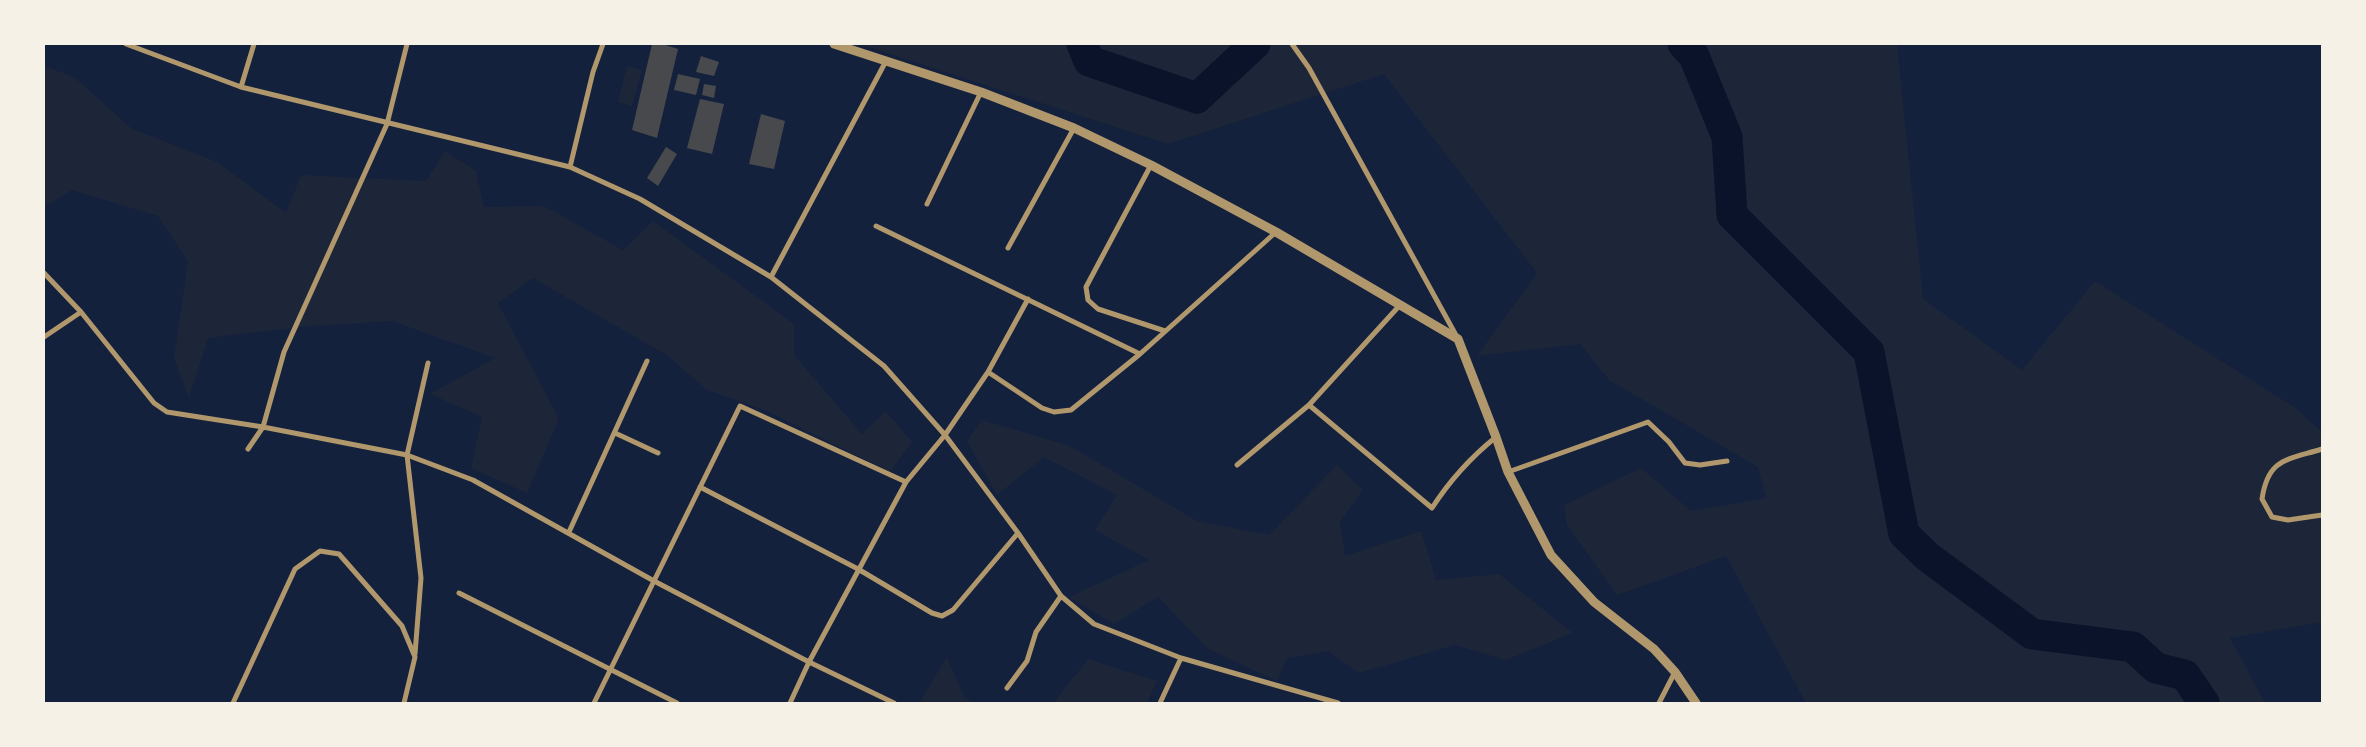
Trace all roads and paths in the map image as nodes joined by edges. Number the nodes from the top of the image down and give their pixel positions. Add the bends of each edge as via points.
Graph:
1 (126, 44) edge
2 (254, 44) edge
3 (406, 44) edge
4 (603, 44) edge
5 (834, 44) edge
6 (1292, 44) edge
7 (138, 46) edge
8 (886, 61) junction
9 (241, 87) junction
10 (981, 92) junction
11 (387, 124) junction
12 (1074, 128) junction
13 (1151, 165) junction
14 (570, 167) junction
15 (927, 204) dead end
16 (876, 226) dead end
17 (1276, 232) junction
18 (1008, 248) dead end
19 (44, 273) edge
20 (771, 277) junction
21 (1028, 299) junction
22 (1400, 304) junction
23 (81, 312) junction
24 (1164, 331) junction
25 (44, 337) edge
26 (1458, 339) junction
27 (1140, 354) junction
28 (647, 361) dead end
29 (428, 363) dead end
30 (988, 372) junction
31 (1309, 405) junction
32 (263, 427) junction
33 (615, 433) junction
34 (945, 435) junction
35 (1496, 437) junction
36 (248, 449) dead end
37 (2322, 449) edge
38 (658, 453) dead end
39 (407, 455) junction
40 (1727, 461) dead end
41 (1237, 465) dead end
42 (1508, 472) junction
43 (906, 482) junction
44 (700, 488) junction
45 (2322, 515) edge
46 (569, 532) junction
47 (1018, 533) junction
48 (858, 569) junction
49 (654, 581) junction
50 (459, 593) dead end
51 (1061, 596) junction
52 (415, 657) junction
53 (1181, 658) junction
54 (809, 662) junction
55 (611, 670) junction
56 (1675, 672) junction
57 (1007, 688) dead end
58 (234, 703) edge
59 (404, 703) edge
60 (594, 703) edge
61 (677, 703) edge
62 (790, 703) edge
63 (894, 703) edge
64 (1160, 703) edge
65 (1337, 703) edge
66 (1659, 703) edge
67 (1696, 703) edge

1 - 7 street
2 - 9 street
3 - 11 street
4 - 14 street
5 - 8 street
6 - 26 street via 1310,68
7 - 9 street
8 - 10 street
8 - 20 street
9 - 11 street
10 - 12 street
10 - 15 street
11 - 14 street
11 - 32 street via 284,352
12 - 13 street
12 - 18 street
13 - 17 street
13 - 24 street via 1086,287 1088,300 1098,309
14 - 20 street via 640,199
16 - 21 street
17 - 22 street
17 - 24 street
19 - 23 street
20 - 34 street via 884,366
21 - 27 street
21 - 30 street
22 - 26 street
22 - 31 street
23 - 25 street
23 - 32 street via 154,403 167,412
24 - 27 street
26 - 35 street
27 - 30 street via 1071,410 1054,412 1042,408
28 - 33 street
29 - 39 street
30 - 34 street
31 - 35 street via 1432,508 1471,457
31 - 41 street
32 - 36 street
32 - 39 street
33 - 38 street
33 - 46 street
34 - 43 street
34 - 47 street
35 - 42 street
37 - 45 street via 2279,463 2268,474 2262,499 2272,517 2288,520
39 - 46 street via 473,480
39 - 52 street via 421,578
40 - 42 street via 1700,465 1686,463 1648,422
42 - 56 street via 1551,555 1566,573 1594,602 1654,649
43 - 44 street via 740,406
43 - 48 street
44 - 48 street
44 - 49 street
46 - 49 street
47 - 48 street via 954,610 942,616
47 - 51 street
48 - 54 street
49 - 54 street
49 - 55 street
50 - 55 street
51 - 53 street via 1094,624
51 - 57 street via 1036,632 1028,662
52 - 58 street via 402,626 338,554 320,551 295,568
52 - 59 street
53 - 64 street
53 - 65 street
54 - 62 street
54 - 63 street
55 - 60 street
55 - 61 street
56 - 66 street
56 - 67 street

